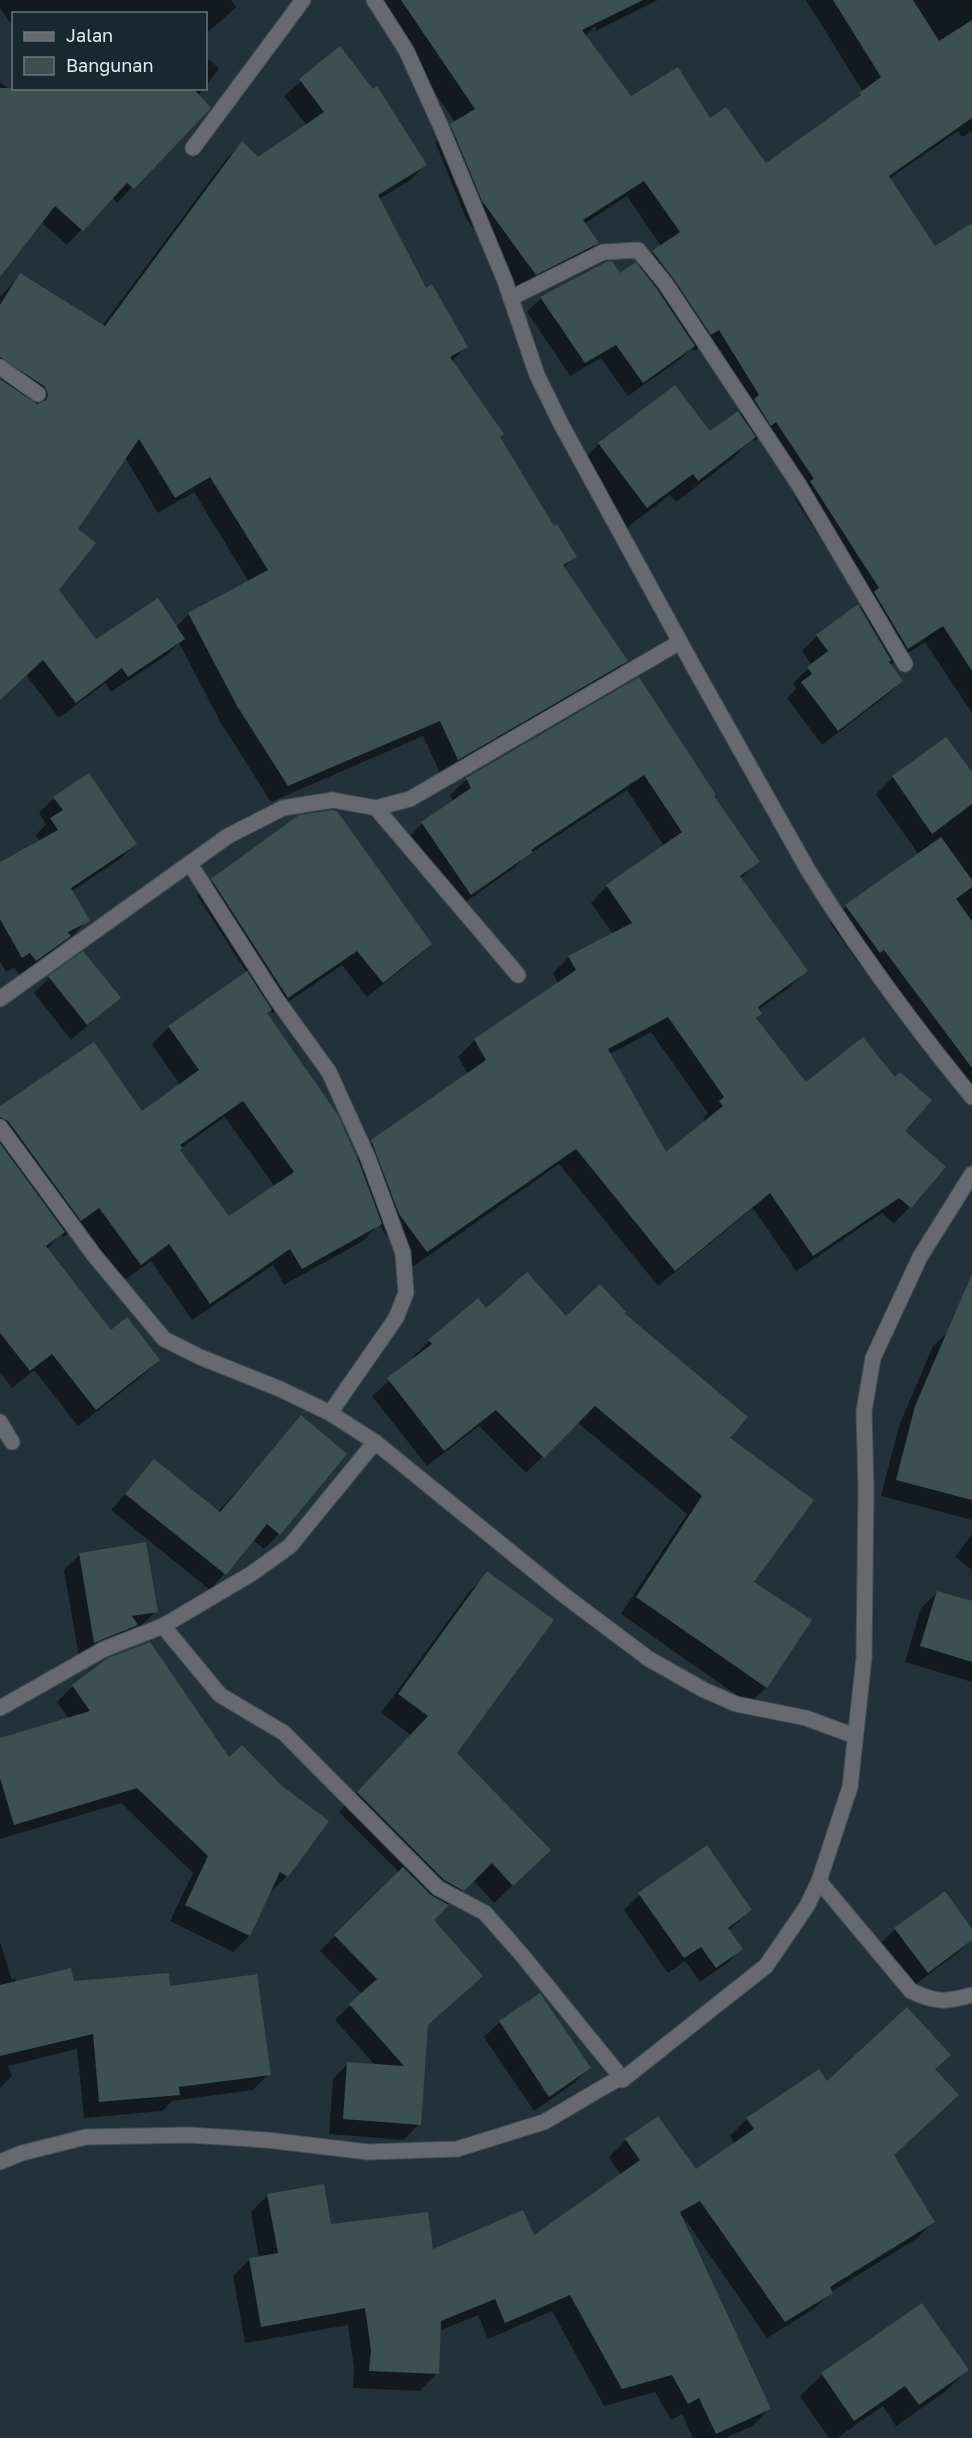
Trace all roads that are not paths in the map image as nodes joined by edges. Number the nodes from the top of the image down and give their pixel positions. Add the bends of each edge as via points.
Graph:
1 (303, 0) edge
2 (374, 0) edge
3 (193, 148) dead end
4 (511, 298) junction
5 (0, 368) edge
6 (38, 394) dead end
7 (680, 642) junction
8 (905, 664) dead end
9 (376, 808) junction
10 (190, 864) junction
11 (518, 975) dead end
12 (0, 999) edge
13 (972, 1097) edge
14 (0, 1127) edge
15 (972, 1174) edge
16 (330, 1413) junction
17 (0, 1422) edge
18 (12, 1442) dead end
19 (375, 1442) junction
20 (163, 1626) junction
21 (0, 1708) edge
22 (855, 1736) junction
23 (819, 1881) junction
24 (972, 1995) edge
25 (621, 2077) junction
26 (0, 2162) edge

1 - 3 street
2 - 4 street via 410,60 442,129
4 - 7 street via 537,375
4 - 8 street via 603,252 638,250 665,283 799,485
5 - 6 street
7 - 9 street via 410,799
7 - 13 street via 833,911 921,1034
9 - 10 street via 333,800 283,808 228,836
9 - 11 street
10 - 12 street
10 - 16 street via 277,1000 329,1071 368,1158 403,1253 406,1293 396,1318
14 - 16 street via 94,1255 164,1339
15 - 22 street via 920,1257 873,1358 864,1411 864,1658
16 - 19 street
17 - 18 street
19 - 20 street via 290,1546
19 - 22 street via 512,1556 649,1659 736,1704 806,1718
20 - 21 street via 104,1649
20 - 25 street via 220,1695 284,1733 438,1888 485,1913
22 - 23 street via 850,1787
23 - 24 street via 911,1991 929,2000
23 - 25 street via 807,1906 766,1966 622,2080
25 - 26 street via 543,2122 457,2149 368,2152 189,2135 86,2136

